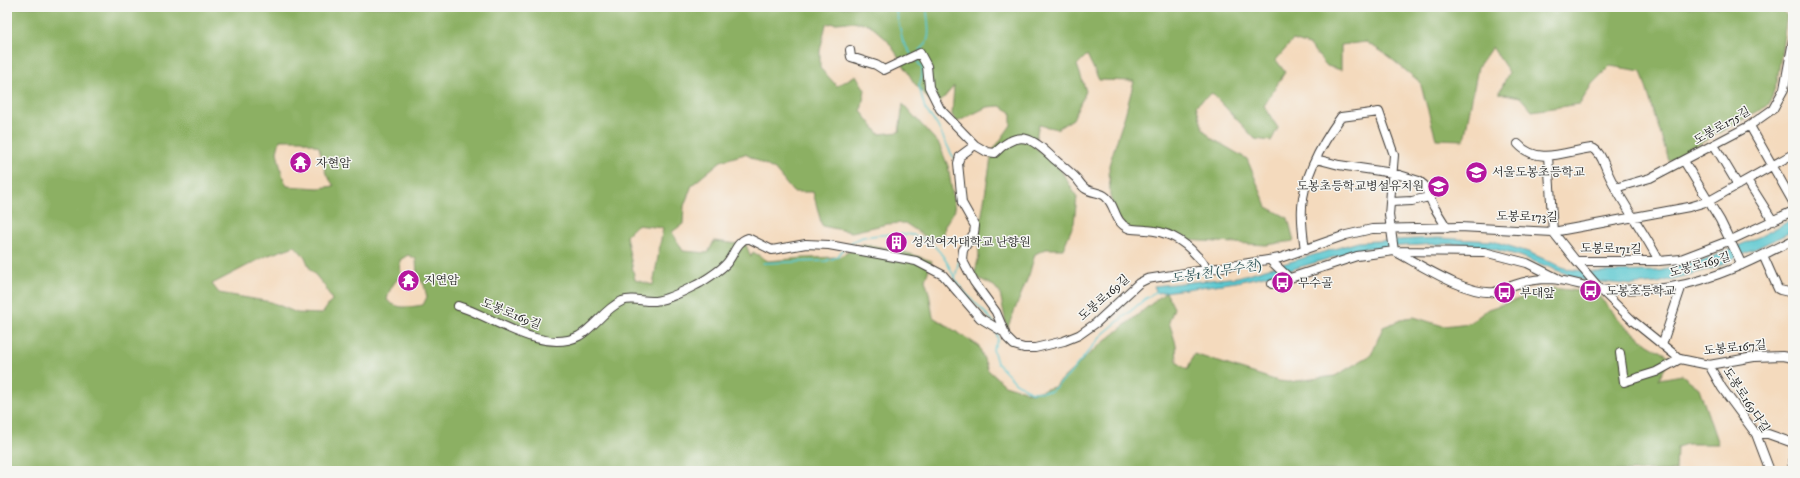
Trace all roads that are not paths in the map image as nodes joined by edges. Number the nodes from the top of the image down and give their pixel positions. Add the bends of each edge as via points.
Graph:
1 (1793, 41) edge
2 (850, 50) dead end
3 (1750, 126) junction
4 (1518, 144) dead end
5 (974, 145) junction
6 (1714, 145) junction
7 (1793, 154) edge
8 (1548, 156) junction
9 (1316, 159) junction
10 (1684, 161) junction
11 (1772, 166) junction
12 (1393, 173) junction
13 (1747, 180) junction
14 (1738, 185) junction
15 (1615, 188) junction
16 (1429, 197) junction
17 (1709, 201) junction
18 (1390, 202) junction
19 (1793, 202) edge
20 (1793, 211) edge
21 (1632, 218) junction
22 (1773, 221) junction
23 (1447, 228) junction
24 (1390, 230) junction
25 (1553, 232) junction
26 (1793, 240) edge
27 (1731, 241) junction
28 (1305, 250) junction
29 (1394, 250) junction
30 (1763, 255) junction
31 (1659, 261) junction
32 (1271, 262) junction
33 (1578, 263) junction
34 (1741, 264) junction
35 (1206, 269) junction
36 (1288, 277) junction
37 (1561, 280) junction
38 (1272, 284) dead end
39 (1682, 285) junction
40 (1600, 289) junction
41 (1793, 293) edge
42 (458, 306) dead end
43 (1004, 333) junction
44 (1662, 345) junction
45 (1620, 353) dead end
46 (1793, 358) edge
47 (1680, 360) junction
48 (1709, 365) junction
49 (1756, 434) junction
50 (1793, 442) edge
51 (1793, 461) edge
52 (1770, 471) edge
53 (1790, 471) edge

1 - 3 street, 도봉로175길 via 1784,89 1779,101 1773,109
2 - 5 street via 851,57 884,70 920,53 926,62 929,87 940,109
3 - 6 street, 도봉로175길
3 - 11 street
4 - 8 street via 1531,154
5 - 35 street via 986,152 996,153 1014,138 1033,140 1086,189 1105,196 1122,225 1129,229 1167,234 1180,240 1192,250
5 - 43 street, 도봉로169길 via 962,155 958,163 962,203 975,226 974,233 963,250 962,258 974,282 996,312
6 - 10 street, 도봉로175길
6 - 14 street
7 - 11 street, 도봉로173길
8 - 15 street, 도봉로171길 via 1592,148 1598,151
8 - 25 street
9 - 12 street
9 - 12 street via 1341,117 1379,112 1393,149
9 - 28 street via 1302,202
10 - 15 street, 도봉로175길 via 1650,178
10 - 17 street
11 - 13 street, 도봉로173길
11 - 19 street
12 - 16 street via 1422,182
12 - 18 street
13 - 14 street, 도봉로173길
13 - 22 street
14 - 17 street, 도봉로173길
15 - 21 street, 도봉로171길
16 - 18 street
16 - 23 street
17 - 21 street, 도봉로173길
17 - 27 street
18 - 24 street
20 - 22 street, 도봉로171길
21 - 25 street, 도봉로173길
21 - 31 street, 도봉로171길
22 - 27 street, 도봉로171길
23 - 24 street, 도봉로173길
23 - 25 street, 도봉로173길
24 - 28 street, 도봉로173길 via 1372,229 1350,234
24 - 29 street
25 - 33 street, 도봉로171길
26 - 30 street, 도봉로169길
27 - 31 street, 도봉로171길 via 1687,257
27 - 34 street
28 - 32 street, 도봉로173길
29 - 36 street, 도봉로169길 via 1357,256
29 - 37 street, 도봉로169길 via 1484,252 1527,263
29 - 37 street, 도봉로169길 via 1460,285 1488,292 1535,281
30 - 34 street, 도봉로169길
30 - 41 street via 1778,289
31 - 33 street, 도봉로171길
32 - 35 street, 도봉로169길
32 - 36 street
33 - 40 street
34 - 39 street, 도봉로169길
35 - 43 street, 도봉로169길 via 1145,279 1091,326 1079,335 1064,340 1024,348 1013,344
36 - 38 street, 도봉로169길
37 - 40 street, 도봉로169길
39 - 40 street, 도봉로169길
39 - 44 street
40 - 44 street
42 - 43 street, 도봉로169길 via 537,338 566,340 580,335 622,301 655,301 696,285 726,264 745,239 752,239 772,250 806,244 828,245 907,258 938,270 980,318
44 - 47 street
45 - 47 street via 1624,382 1656,372
46 - 48 street, 도봉로167길 via 1754,357
47 - 48 street, 도봉로167길
48 - 49 street, 도봉로169다길 via 1722,388
49 - 50 street via 1768,434
49 - 52 street, 도봉로169다길
51 - 53 street

